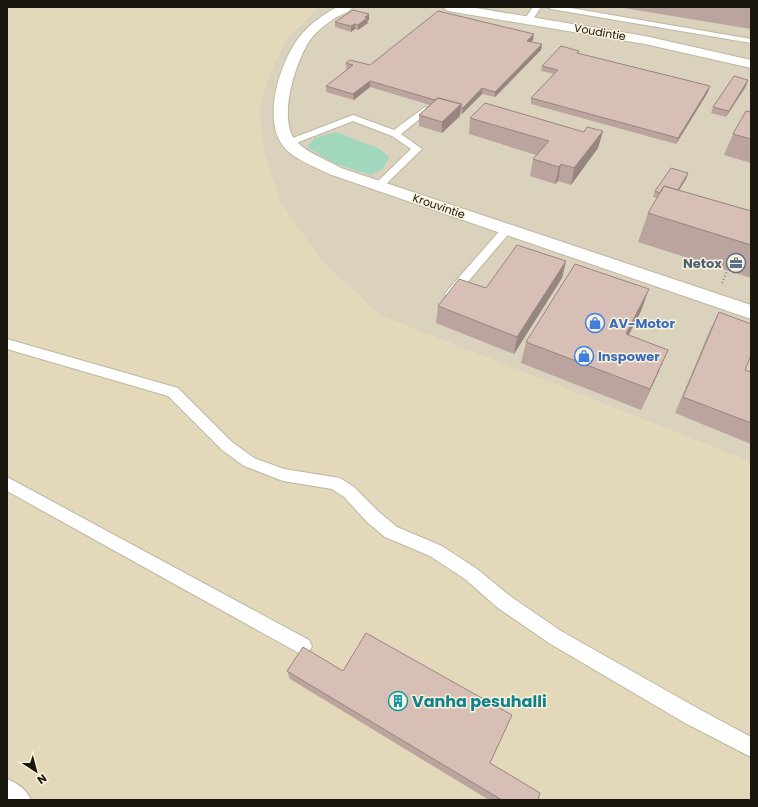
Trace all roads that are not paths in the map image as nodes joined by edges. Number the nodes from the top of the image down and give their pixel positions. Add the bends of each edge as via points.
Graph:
1 (347, 7) edge
2 (448, 7) edge
3 (537, 7) edge
4 (551, 7) edge
5 (528, 20) junction
6 (751, 41) edge
7 (751, 64) edge
8 (425, 110) edge
9 (395, 134) junction
10 (288, 143) junction
11 (378, 186) junction
12 (507, 229) junction
13 (443, 303) edge
14 (751, 312) edge
15 (7, 344) edge
16 (7, 483) edge
17 (303, 646) edge
18 (751, 747) edge
19 (7, 789) edge
20 (21, 800) edge

1 - 10 street via 326,18 306,37 291,62 280,110 280,122
2 - 5 street, Voudintie
3 - 5 lane
4 - 6 lane
5 - 7 street, Voudintie via 645,40
8 - 9 lane
9 - 10 lane via 353,118
9 - 11 lane via 417,149
10 - 11 street, Krouvintie via 335,171
11 - 12 street, Krouvintie
12 - 13 lane
12 - 14 street, Krouvintie
15 - 18 lane via 173,392 226,446 249,462 283,474 335,483 349,492 391,532 436,551 555,637
16 - 17 lane
19 - 20 lane

